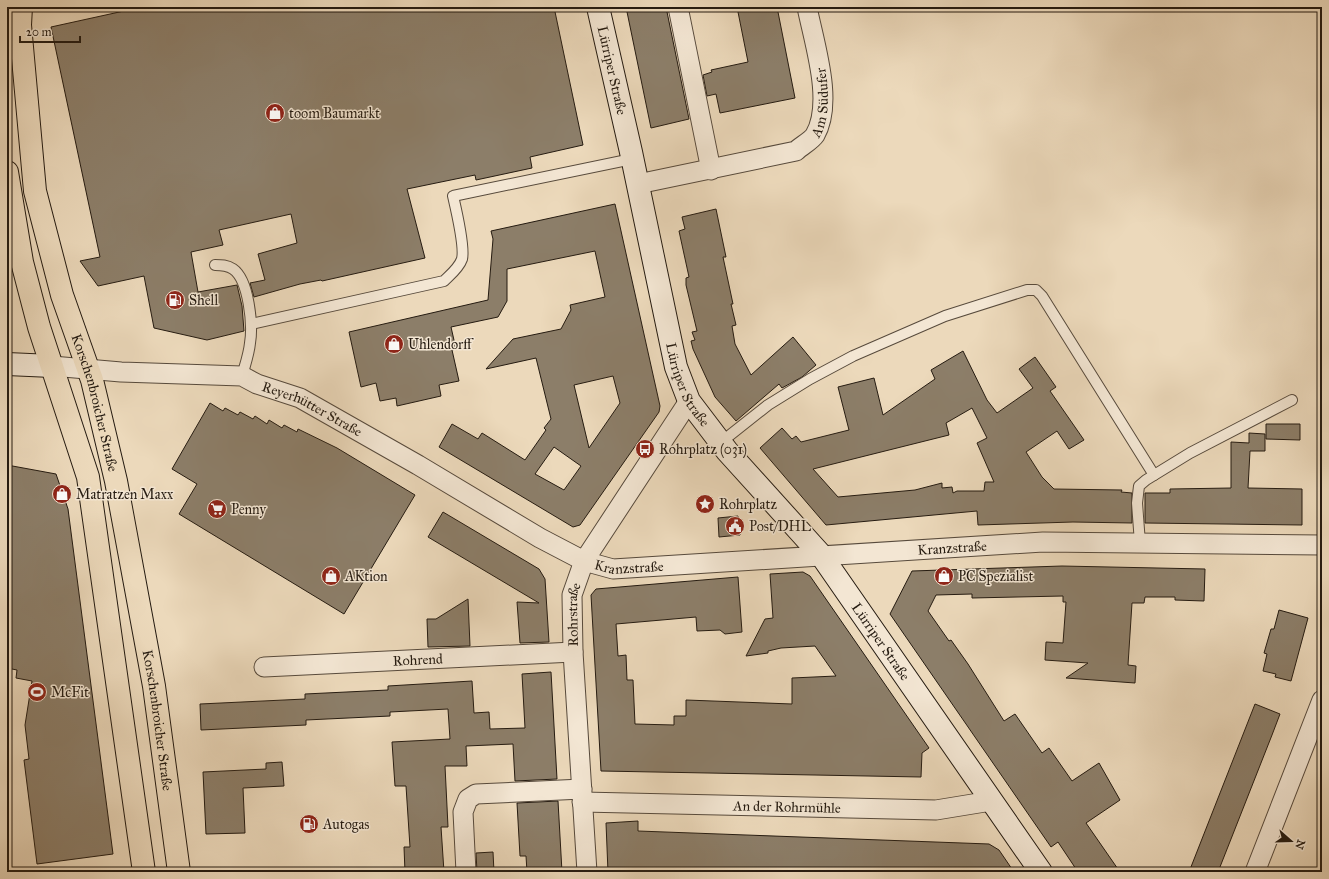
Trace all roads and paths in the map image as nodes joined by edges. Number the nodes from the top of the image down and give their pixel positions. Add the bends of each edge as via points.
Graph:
1 (21, 7) edge
2 (598, 7) edge
3 (678, 7) edge
4 (807, 7) edge
5 (632, 159) junction
6 (711, 170) junction
7 (7, 172) edge
8 (638, 184) junction
9 (215, 265) dead end
10 (251, 324) junction
11 (7, 364) edge
12 (52, 366) junction
13 (88, 369) junction
14 (242, 376) junction
15 (1292, 400) dead end
16 (689, 401) junction
17 (720, 443) junction
18 (1154, 475) junction
19 (1140, 543) junction
20 (1322, 545) edge
21 (821, 555) junction
22 (584, 561) junction
23 (573, 652) junction
24 (264, 667) dead end
25 (1322, 700) edge
26 (582, 796) junction
27 (991, 800) junction
28 (144, 872) edge
29 (179, 872) edge
30 (466, 872) edge
31 (587, 872) edge
32 (1041, 872) edge
33 (1255, 872) edge

1 - 13 main road, Korschenbroicher Straße via 20,25 35,191 62,296
2 - 5 street, Lürriper Straße
3 - 6 street
4 - 6 street, Am Südufer via 824,93 822,118 814,137 796,151
5 - 8 street, Lürriper Straße
5 - 10 lane via 453,196 462,258 444,281
6 - 8 street, Am Südufer
7 - 12 main road, Korschenbroicher Straße via 22,262
8 - 16 street, Lürriper Straße via 676,367
9 - 10 lane via 233,270 240,278 251,313
10 - 14 lane via 251,342
11 - 12 street, Reyerhütter Straße
12 - 13 street, Reyerhütter Straße
12 - 28 main road, Korschenbroicher Straße via 88,477
13 - 14 street, Reyerhütter Straße via 128,373
13 - 29 main road, Korschenbroicher Straße via 116,481 154,686
14 - 22 street, Reyerhütter Straße via 257,384 300,398
15 - 18 lane via 1190,453
16 - 17 street, Lürriper Straße
16 - 22 street, Rohrstraße
17 - 18 lane via 768,405 853,356 945,316 1027,290 1036,290
17 - 21 street, Lürriper Straße
18 - 19 lane via 1139,486 1137,503
19 - 20 street, Kranzstraße
19 - 21 street, Kranzstraße via 1042,542
21 - 22 street, Kranzstraße via 613,569
21 - 27 street, Lürriper Straße
22 - 23 street, Rohrstraße via 572,596
23 - 24 street, Rohrend
23 - 26 street, Rohrstraße
25 - 33 street
26 - 27 street, An der Rohrmühle via 936,810
26 - 30 street via 476,794 468,799 463,812
26 - 31 street, Rohrstraße
27 - 32 street, Lürriper Straße

